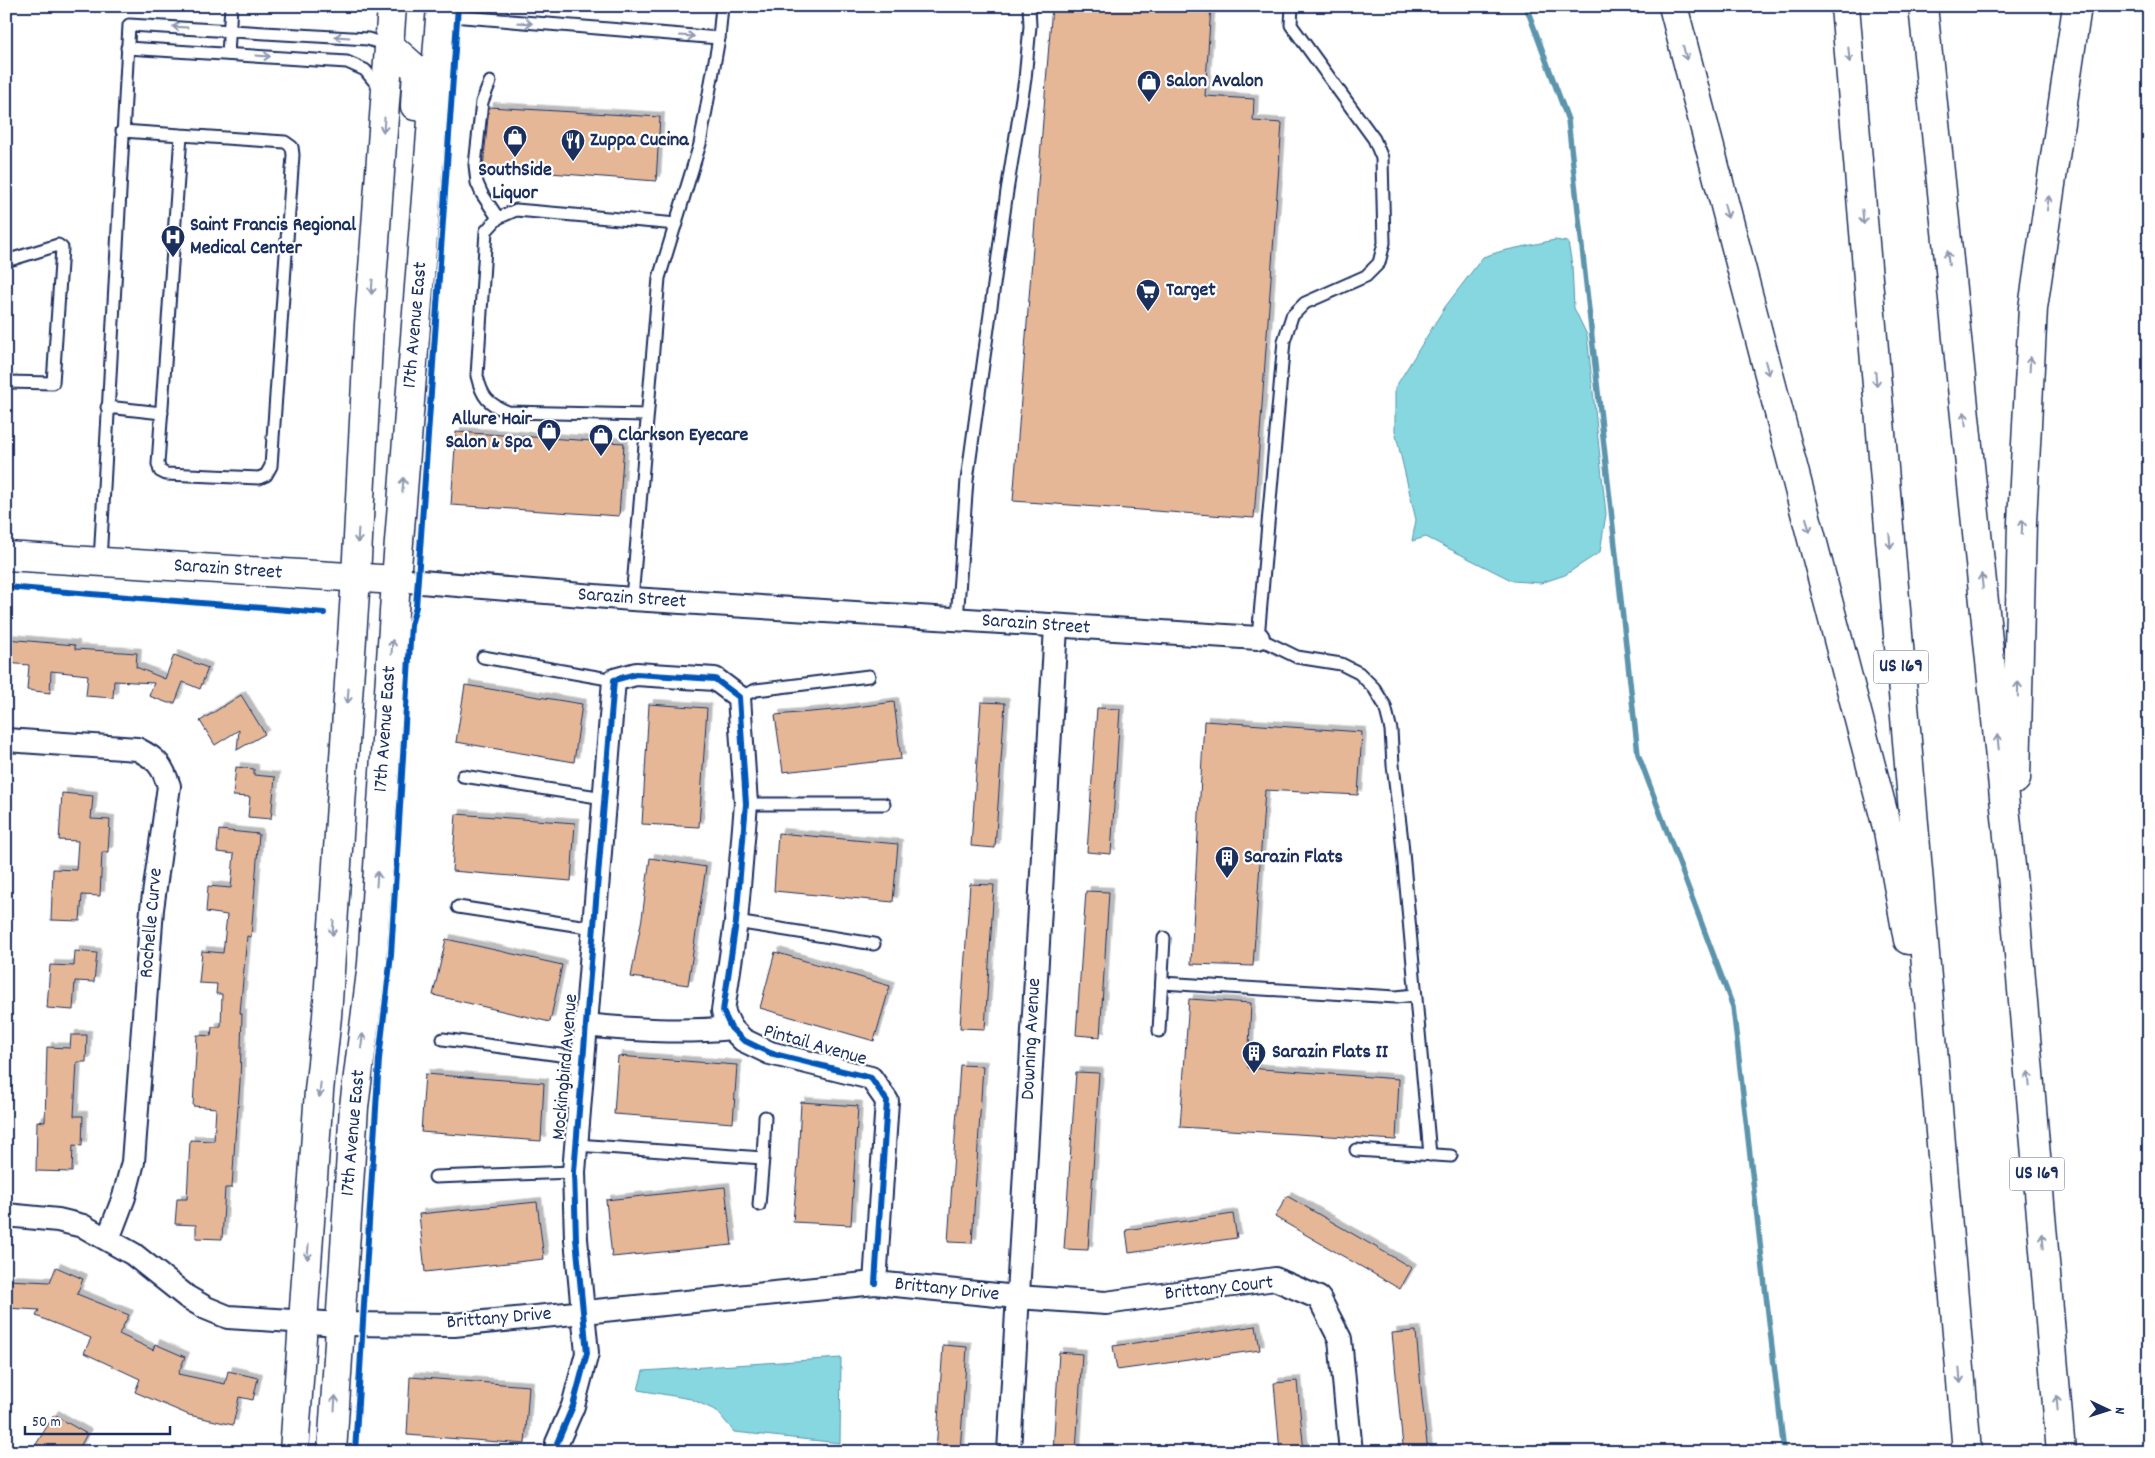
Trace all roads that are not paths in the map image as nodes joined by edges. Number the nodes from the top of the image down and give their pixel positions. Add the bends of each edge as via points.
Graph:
1 (231, 6) edge
2 (392, 6) edge
3 (722, 6) edge
4 (1029, 6) edge
5 (1292, 6) edge
6 (1673, 6) edge
7 (1845, 6) edge
8 (1923, 6) edge
9 (2077, 6) edge
10 (436, 10) edge
11 (230, 30) junction
12 (719, 38) junction
13 (390, 46) junction
14 (127, 48) junction
15 (228, 54) junction
16 (490, 82) dead end
17 (386, 96) junction
18 (122, 131) junction
19 (181, 135) junction
20 (498, 218) junction
21 (676, 224) junction
22 (6, 261) edge
23 (419, 291) junction
24 (6, 382) edge
25 (108, 407) junction
26 (162, 413) junction
27 (647, 415) junction
28 (6, 556) edge
29 (100, 562) junction
30 (356, 578) junction
31 (396, 580) junction
32 (632, 599) junction
33 (957, 620) junction
34 (1056, 627) junction
35 (1258, 638) junction
36 (484, 657) dead end
37 (869, 676) dead end
38 (614, 680) junction
39 (739, 697) junction
40 (6, 740) edge
41 (463, 776) dead end
42 (604, 798) junction
43 (746, 804) junction
44 (884, 804) dead end
45 (2014, 896) junction
46 (458, 907) dead end
47 (736, 922) junction
48 (594, 928) junction
49 (1164, 938) dead end
50 (874, 944) dead end
51 (1162, 983) junction
52 (1415, 995) junction
53 (586, 1025) junction
54 (732, 1028) junction
55 (1160, 1031) dead end
56 (443, 1039) dead end
57 (582, 1058) junction
58 (766, 1117) dead end
59 (576, 1145) junction
60 (1356, 1150) dead end
61 (1430, 1155) junction
62 (1451, 1156) dead end
63 (762, 1158) junction
64 (574, 1172) junction
65 (435, 1177) dead end
66 (759, 1205) dead end
67 (6, 1215) edge
68 (108, 1239) junction
69 (875, 1283) junction
70 (1017, 1297) junction
71 (583, 1310) junction
72 (303, 1322) junction
73 (340, 1324) junction
74 (1956, 1327) junction
75 (294, 1452) edge
76 (332, 1452) edge
77 (556, 1452) edge
78 (1009, 1452) edge
79 (1351, 1452) edge
80 (1967, 1452) edge
81 (2061, 1452) edge

1 - 11 lane
2 - 13 main road, 17th Avenue East
3 - 12 lane
4 - 33 lane via 1025,79 967,480
5 - 35 lane via 1291,25 1374,139 1382,158 1384,243 1379,262 1366,276 1305,303 1292,316 1284,341
6 -> 74 main road via 1888,831 1922,1020
7 -> 74 main road, US 169
45 -> 8 main road, US 169
45 -> 9 main road via 2022,522 2033,308
10 -> 12 lane
10 - 23 main road, 17th Avenue East
13 -> 11 lane via 368,39
11 -> 14 lane via 129,25
11 - 15 lane
12 - 21 lane via 700,144
13 - 17 main road, 17th Avenue East
13 - 23 main road via 417,70 408,206
14 - 15 lane
14 - 18 lane
15 -> 17 lane via 346,62 365,70
16 - 20 lane via 482,102 475,165 477,183
17 -> 30 main road, 17th Avenue East via 369,324
18 - 19 lane
18 - 25 lane
19 - 26 lane
19 - 26 lane via 285,142 292,147 271,466 266,475 259,478 166,474 158,464
20 - 21 lane via 516,210
20 - 27 lane via 486,230 477,376 481,392 493,406 508,412
21 - 27 lane via 659,278
22 - 24 lane via 58,245 62,248 53,383
31 -> 23 main road, 17th Avenue East
25 - 26 lane
25 - 29 lane
27 - 32 lane
28 - 29 main road, Sarazin Street
29 - 30 main road, Sarazin Street
30 - 31 main road, Sarazin Street
30 -> 72 main road, 17th Avenue East
31 - 32 street, Sarazin Street
73 -> 31 main road, 17th Avenue East via 354,1107 372,964
32 - 33 street, Sarazin Street
33 - 34 street, Sarazin Street
34 - 35 street, Sarazin Street
34 - 70 street, Downing Avenue
35 - 52 lane via 1297,657 1341,664 1358,673 1374,688 1385,706 1391,730
36 - 38 lane
37 - 39 lane via 756,690
38 - 39 street via 636,674 715,679
38 - 42 street, Mockingbird Avenue
39 - 43 street
40 - 68 street, Rochelle Curve via 137,749 152,756 164,769 169,786 152,909 133,1162
41 - 42 lane
42 - 48 street, Mockingbird Avenue
43 - 44 lane
43 - 47 street
81 -> 45 main road, US 169
46 - 48 lane
47 - 50 lane
47 - 54 street via 723,1011
48 - 53 street, Mockingbird Avenue
49 - 51 lane
51 - 52 lane via 1396,997
51 - 55 lane
52 - 61 lane
53 - 54 street, Mockingbird Avenue via 677,1032
53 - 57 street, Mockingbird Avenue
54 - 69 street, Pintail Avenue via 743,1040 770,1053 870,1078 887,1101
56 - 57 lane
57 - 59 street, Mockingbird Avenue
58 - 63 lane
59 - 63 lane
59 - 64 street, Mockingbird Avenue
60 - 61 lane
61 - 62 lane
63 - 66 lane
64 - 65 lane
64 - 71 street, Mockingbird Avenue
67 - 68 street, Brittany Drive via 58,1220 83,1226
68 - 72 street, Brittany Drive via 133,1254 186,1297 206,1308 228,1317
69 - 70 street, Brittany Drive
69 - 71 street, Brittany Drive
70 - 78 street, Downing Avenue
70 - 79 street, Brittany Court via 1106,1303 1275,1279 1319,1298 1340,1339
71 - 73 street, Brittany Drive via 454,1325
71 - 77 street, Mockingbird Avenue via 588,1353
72 - 73 street, Brittany Drive
72 - 75 main road, 17th Avenue East
76 -> 73 main road, 17th Avenue East
74 -> 80 main road, US 169

